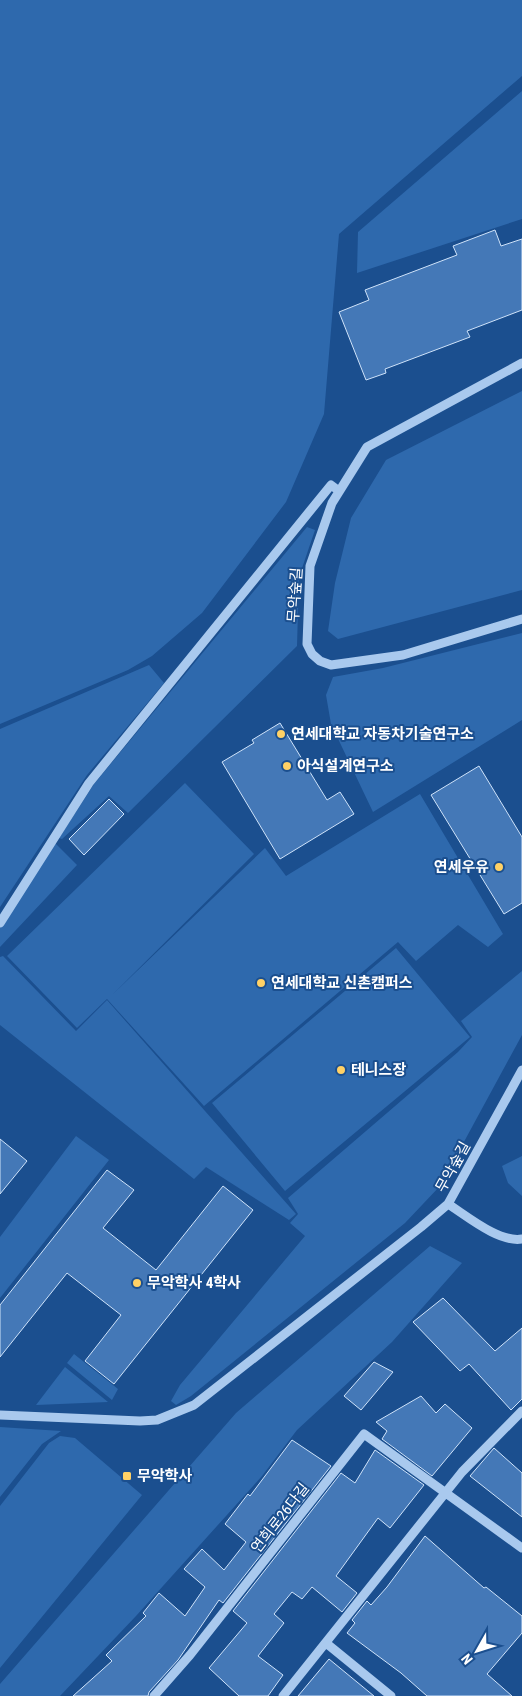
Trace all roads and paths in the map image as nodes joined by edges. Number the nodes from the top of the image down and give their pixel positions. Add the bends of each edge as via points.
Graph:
1 (522, 362) edge
2 (339, 491) junction
3 (522, 619) edge
4 (0, 922) edge
5 (522, 1070) edge
6 (448, 1204) junction
7 (522, 1239) edge
8 (522, 1411) edge
9 (0, 1415) edge
10 (446, 1493) junction
11 (522, 1548) edge
12 (326, 1643) junction
13 (154, 1696) edge
14 (284, 1696) edge
15 (391, 1696) edge

1 - 2 street, 무악숲길 via 367,447
2 - 3 street, 무악숲길 via 310,566 307,644 320,661 331,665 403,654
2 - 4 street via 331,485 89,783
5 - 6 street, 무악숲길
6 - 7 street, 무악숲길 via 501,1237
6 - 9 street via 194,1405 158,1420 140,1421
8 - 10 street via 462,1472
10 - 11 street
10 - 12 street
10 - 13 street, 연희로26다길 via 364,1434
12 - 14 street
12 - 15 street

